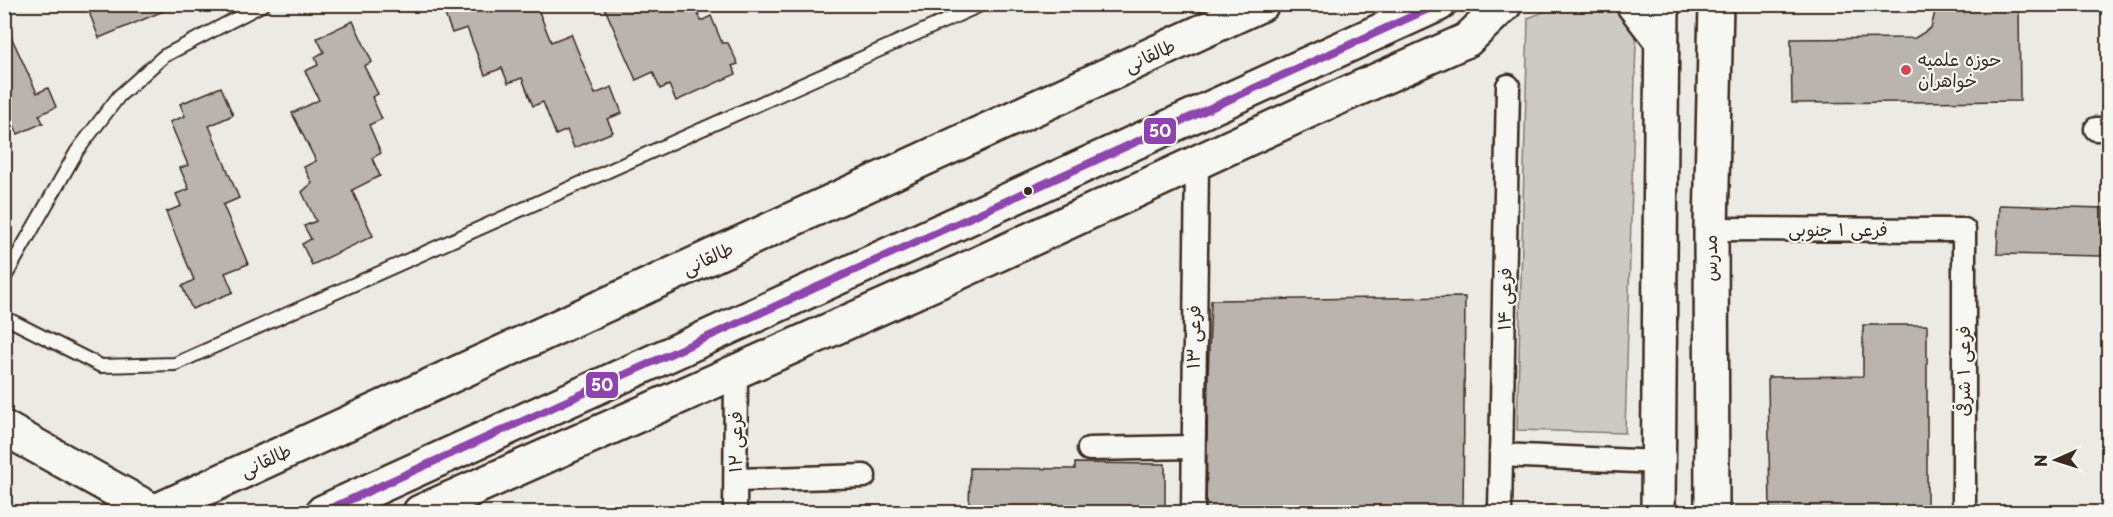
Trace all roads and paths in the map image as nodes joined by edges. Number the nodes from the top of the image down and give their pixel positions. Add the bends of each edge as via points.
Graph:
1 (264, 4) edge
2 (983, 4) edge
3 (1262, 4) edge
4 (1439, 4) edge
5 (1505, 4) edge
6 (1633, 4) edge
7 (1662, 4) edge
8 (1716, 4) edge
9 (1661, 40) junction
10 (1508, 86) dead end
11 (1197, 162) junction
12 (1711, 230) junction
13 (1964, 230) joint
14 (4, 279) edge
15 (4, 317) edge
16 (736, 371) junction
17 (4, 428) edge
18 (1192, 447) junction
19 (1089, 449) dead end
20 (1502, 455) junction
21 (1658, 462) junction
22 (864, 476) dead end
23 (735, 480) junction
24 (155, 512) edge
25 (323, 513) edge
26 (420, 513) edge
27 (735, 513) edge
28 (1193, 513) edge
29 (1500, 513) edge
30 (1658, 513) edge
31 (1712, 513) edge
32 (1964, 513) edge

1 - 14 lane via 164,56 119,96 77,151
2 - 15 lane via 175,364 101,366
3 - 24 main road, طالقانی
4 - 25 main road
5 - 11 main road via 1467,40
6 - 9 main road
7 - 9 main road
8 - 12 main road, مدرس
9 - 21 main road
10 - 20 street, فرعی ۱۴
11 - 16 main road
11 - 18 street, فرعی ۱۳
12 - 13 street, فرعی ۱ جنوبی
12 - 31 main road, مدرس
13 - 32 street, فرعی ۱ شرقی
16 - 23 street, فرعی ۱۲
16 - 26 main road
17 - 24 main road
18 - 19 street
18 - 28 street, فرعی ۱۳
20 - 21 street
20 - 29 street, فرعی ۱۴
21 - 30 main road
22 - 23 street
23 - 27 street, فرعی ۱۲

